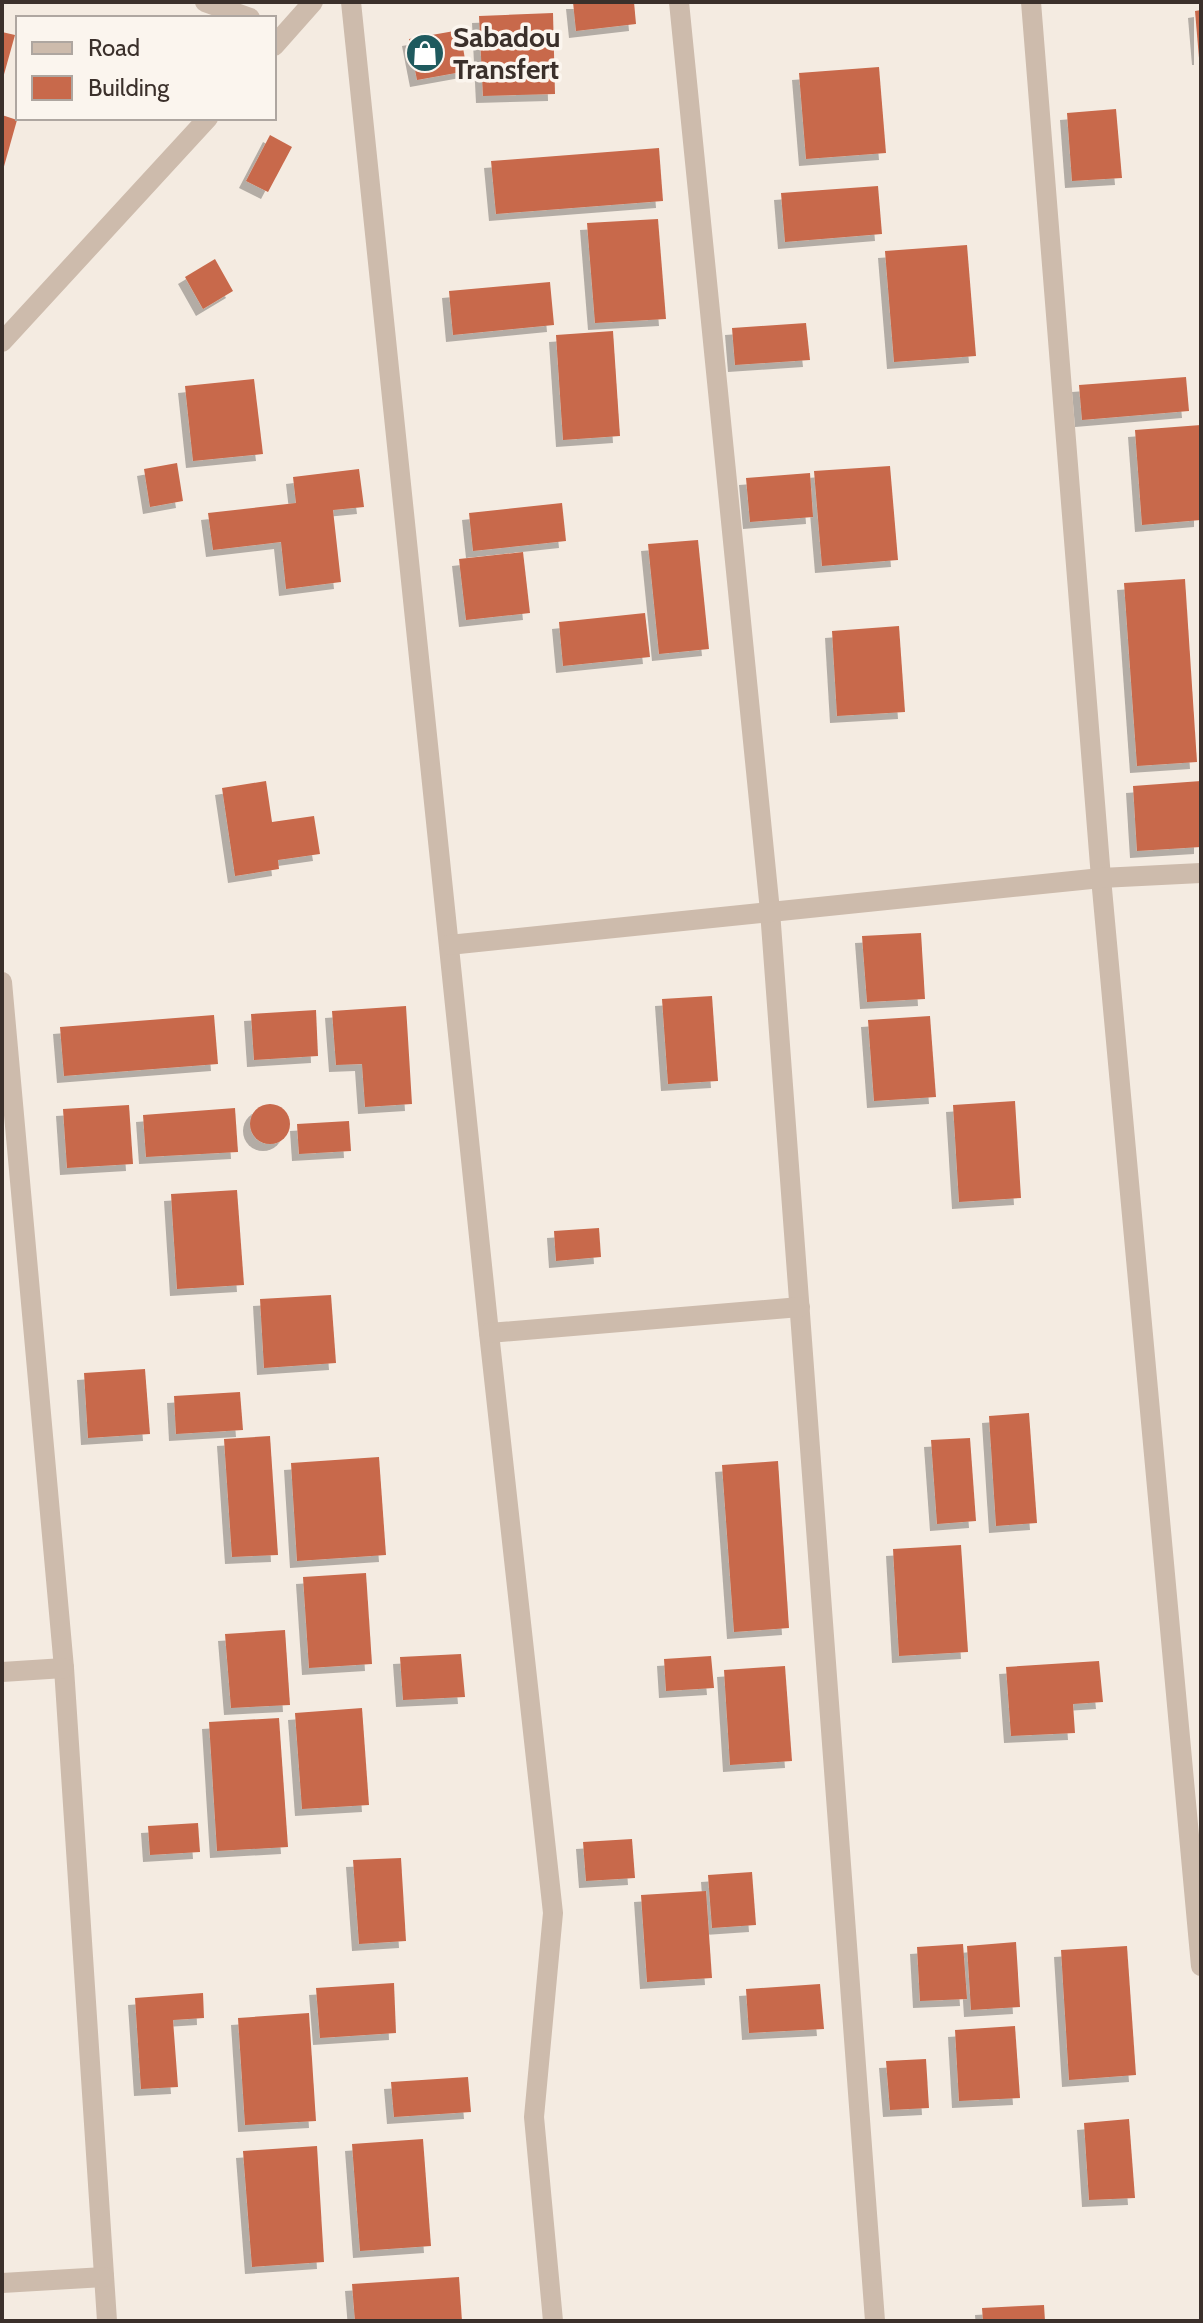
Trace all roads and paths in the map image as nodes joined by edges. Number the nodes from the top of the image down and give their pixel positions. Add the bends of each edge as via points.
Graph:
1 (205, 2) edge
2 (313, 2) edge
3 (351, 2) edge
4 (679, 2) edge
5 (1031, 2) edge
6 (244, 16) edge
7 (279, 35) edge
8 (206, 120) edge
9 (2, 342) edge
10 (1201, 873) edge
11 (1101, 878) junction
12 (770, 911) junction
13 (449, 945) junction
14 (2, 982) edge
15 (800, 1307) junction
16 (489, 1333) junction
17 (64, 1668) junction
18 (2, 1672) edge
19 (1201, 1966) edge
20 (104, 2277) junction
21 (2, 2283) edge
22 (107, 2321) edge
23 (553, 2321) edge
24 (875, 2321) edge

1 - 6 street
2 - 7 street
3 - 13 street
4 - 12 street
5 - 11 street
8 - 9 street
10 - 11 street
11 - 12 street
11 - 19 street
12 - 13 street
12 - 15 street
13 - 16 street
14 - 17 street
15 - 16 street
15 - 24 street
16 - 23 street via 553,1913 534,2117
17 - 18 street
17 - 20 street
20 - 21 street
20 - 22 street

